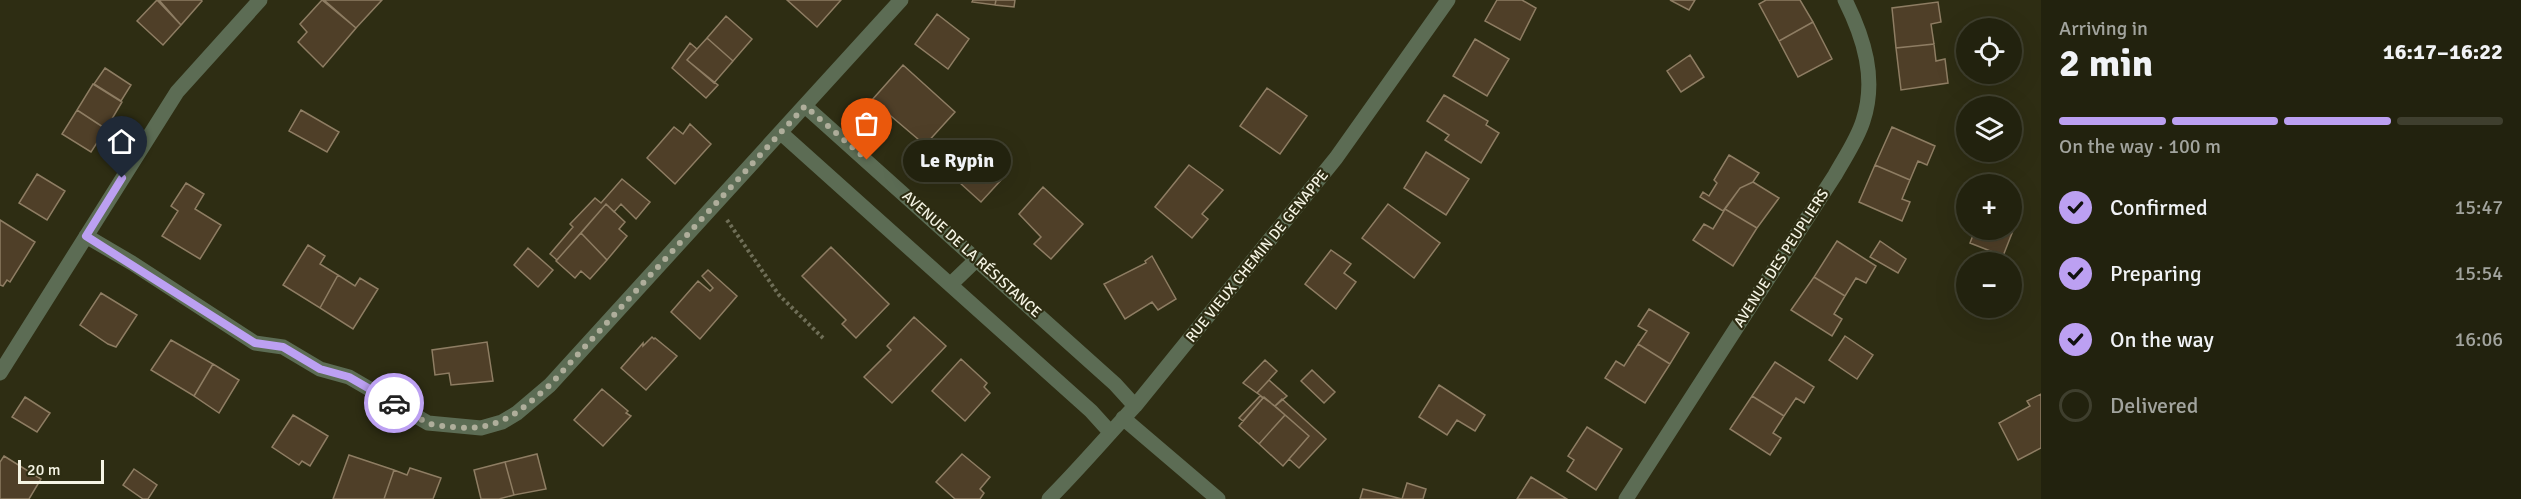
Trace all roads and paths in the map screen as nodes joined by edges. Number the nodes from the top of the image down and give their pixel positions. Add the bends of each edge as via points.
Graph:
1 (260, 0) edge
2 (901, 0) edge
3 (1448, 0) edge
4 (1845, 0) edge
5 (805, 106) junction
6 (782, 133) junction
7 (712, 206) junction
8 (86, 236) junction
9 (977, 259) junction
10 (951, 284) junction
11 (823, 338) dead end
12 (0, 373) edge
13 (1135, 406) junction
14 (1123, 418) junction
15 (1110, 432) junction
16 (1049, 499) edge
17 (1218, 499) edge
18 (1626, 499) edge

1 - 8 street via 177,92
2 - 5 street
3 - 13 street, RUE VIEUX CHEMIN DE GENAPPE via 1336,158
4 - 18 street, AVENUE DES PEUPLIERS via 1868,59 1867,101 1857,138
5 - 6 street
5 - 9 street, AVENUE DE LA RÉSISTANCE
6 - 7 street
6 - 10 street
7 - 8 street via 550,385 517,413 481,428 428,423 349,377 320,369 283,347 255,343
7 - 11 path via 731,224 779,295
8 - 12 street
9 - 10 street
9 - 13 street, AVENUE DE LA RÉSISTANCE
10 - 15 street
13 - 14 street, RUE VIEUX CHEMIN DE GENAPPE
14 - 15 street, RUE VIEUX CHEMIN DE GENAPPE
14 - 17 street
15 - 16 street, RUE VIEUX CHEMIN DE GENAPPE

